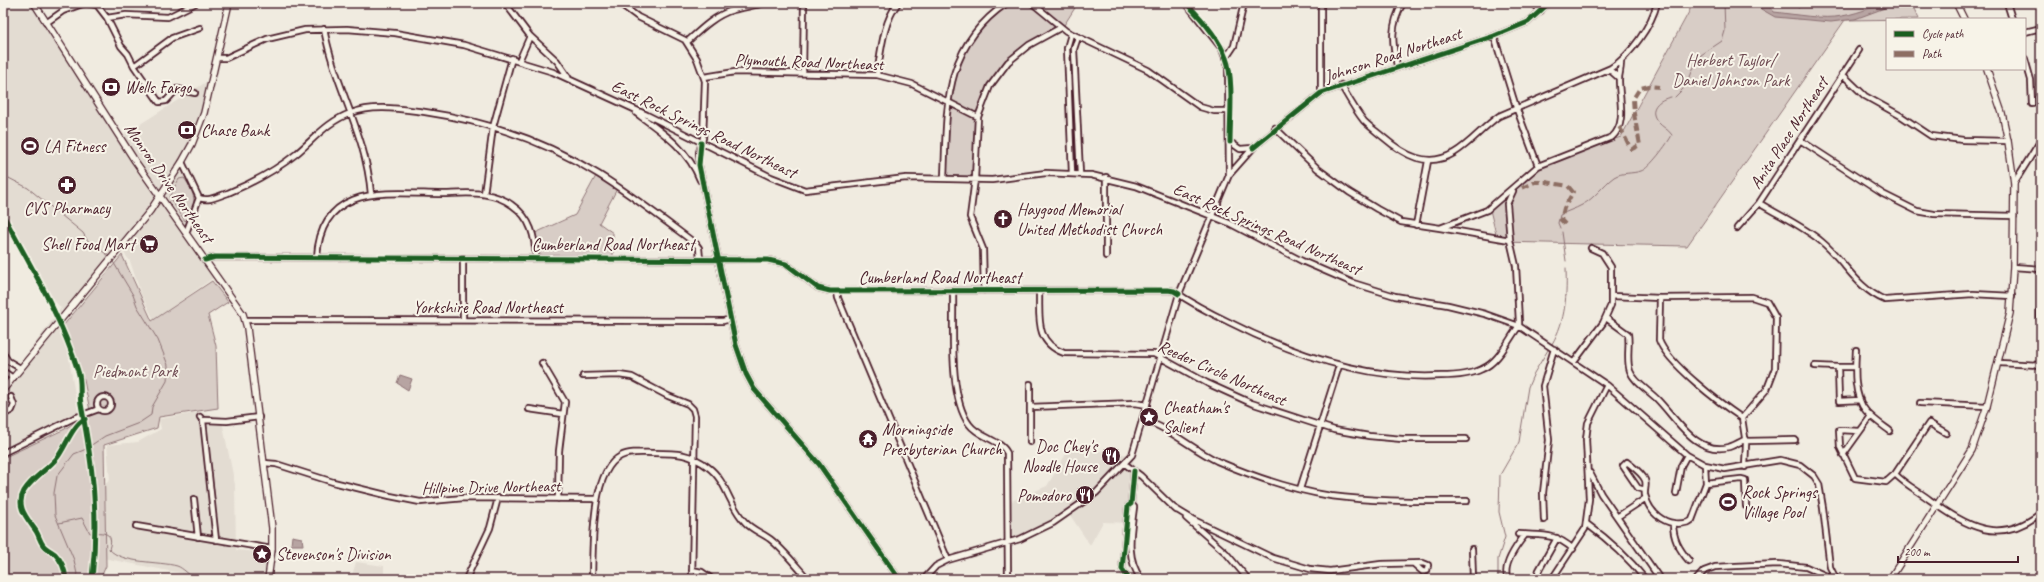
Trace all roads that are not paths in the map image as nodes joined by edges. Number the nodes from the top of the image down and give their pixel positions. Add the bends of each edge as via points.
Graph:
1 (34, 3) edge
2 (86, 3) edge
3 (196, 3) edge
4 (229, 3) edge
5 (505, 3) edge
6 (620, 3) edge
7 (764, 3) edge
8 (804, 3) edge
9 (898, 3) edge
10 (1007, 3) edge
11 (1032, 3) edge
12 (1186, 3) edge
13 (1244, 3) edge
14 (1321, 3) edge
15 (1403, 3) edge
16 (1533, 3) edge
17 (1549, 3) edge
18 (1657, 3) edge
19 (1956, 3) edge
20 (2007, 3) edge
21 (1541, 11) junction
22 (107, 18) junction
23 (1964, 18) edge
24 (2012, 18) edge
25 (46, 23) junction
26 (200, 28) dead end
27 (1060, 28) junction
28 (2041, 28) edge
29 (324, 29) junction
30 (2026, 32) edge
31 (1071, 34) junction
32 (530, 36) junction
33 (1494, 36) junction
34 (1078, 37) junction
35 (687, 42) junction
36 (1859, 50) dead end
37 (552, 57) junction
38 (218, 58) junction
39 (512, 58) junction
40 (1226, 58) junction
41 (519, 61) junction
42 (1622, 61) junction
43 (2026, 62) edge
44 (134, 66) junction
45 (1397, 66) junction
46 (1987, 70) edge
47 (1604, 71) junction
48 (553, 72) junction
49 (803, 73) junction
50 (1842, 74) junction
51 (877, 75) junction
52 (704, 77) junction
53 (1619, 78) junction
54 (572, 80) junction
55 (1341, 85) junction
56 (195, 93) dead end
57 (1321, 93) junction
58 (947, 101) junction
59 (2032, 104) dead end
60 (629, 107) junction
61 (1516, 107) junction
62 (1070, 108) junction
63 (1077, 108) junction
64 (1230, 111) junction
65 (351, 113) junction
66 (978, 117) junction
67 (493, 127) junction
68 (1275, 128) junction
69 (1800, 140) junction
70 (2008, 140) junction
71 (2041, 140) edge
72 (1230, 142) junction
73 (701, 143) junction
74 (1253, 148) junction
75 (1428, 161) junction
76 (182, 162) junction
77 (1538, 166) junction
78 (1072, 174) junction
79 (1080, 174) junction
80 (1229, 175) junction
81 (1106, 177) junction
82 (944, 178) junction
83 (975, 179) junction
84 (2014, 183) junction
85 (1515, 187) junction
86 (704, 189) junction
87 (371, 194) junction
88 (484, 194) junction
89 (160, 197) junction
90 (199, 198) junction
91 (1218, 203) junction
92 (1759, 203) junction
93 (1201, 211) junction
94 (1213, 216) junction
95 (2014, 216) junction
96 (1416, 225) junction
97 (1440, 228) junction
98 (1737, 228) dead end
99 (186, 233) junction
100 (1510, 240) junction
101 (1591, 248) dead end
102 (1106, 256) dead end
103 (317, 257) junction
104 (463, 258) junction
105 (536, 258) junction
106 (700, 259) junction
107 (718, 259) junction
108 (205, 260) junction
109 (2013, 267) junction
110 (2041, 269) edge
111 (2041, 290) edge
112 (836, 291) junction
113 (953, 291) junction
114 (984, 291) junction
115 (1039, 291) junction
116 (1179, 294) junction
117 (1612, 296) junction
118 (2012, 296) junction
119 (1660, 298) junction
120 (1606, 318) junction
121 (730, 319) junction
122 (2040, 319) edge
123 (246, 320) junction
124 (463, 320) junction
125 (1519, 326) junction
126 (1554, 349) junction
127 (1856, 350) dead end
128 (3, 353) edge
129 (1160, 358) junction
130 (1574, 362) junction
131 (542, 363) dead end
132 (1998, 363) junction
133 (2041, 365) edge
134 (1339, 366) junction
135 (1815, 366) dead end
136 (1855, 366) junction
137 (1838, 367) junction
138 (20, 368) junction
139 (3, 371) edge
140 (583, 376) dead end
141 (13, 378) junction
142 (1030, 384) dead end
143 (1607, 385) junction
144 (3, 390) edge
145 (11, 397) dead end
146 (1860, 400) junction
147 (1920, 404) dead end
148 (1147, 405) junction
149 (1987, 406) junction
150 (99, 408) dead end
151 (529, 408) dead end
152 (1030, 408) junction
153 (563, 414) junction
154 (3, 415) edge
155 (1871, 416) junction
156 (258, 417) junction
157 (1742, 418) junction
158 (1143, 420) junction
159 (1320, 426) junction
160 (1860, 431) junction
161 (1890, 431) dead end
162 (1946, 433) dead end
163 (1466, 439) dead end
164 (1746, 440) junction
165 (1795, 440) dead end
166 (1030, 442) dead end
167 (3, 453) edge
168 (1843, 455) junction
169 (1687, 456) junction
170 (695, 458) junction
171 (264, 463) junction
172 (1125, 464) junction
173 (1705, 465) junction
174 (1745, 467) junction
175 (1134, 471) junction
176 (1589, 471) junction
177 (1895, 474) junction
178 (1706, 483) junction
179 (1300, 489) junction
180 (1645, 490) junction
181 (1676, 493) dead end
182 (498, 498) junction
183 (558, 498) junction
184 (1646, 498) junction
185 (194, 499) dead end
186 (597, 499) junction
187 (1467, 501) dead end
188 (1131, 504) junction
189 (1937, 505) junction
190 (1746, 506) dead end
191 (1174, 508) junction
192 (2041, 513) edge
193 (1617, 517) junction
194 (1544, 520) dead end
195 (1587, 524) junction
196 (1673, 524) junction
197 (136, 526) dead end
198 (1518, 534) dead end
199 (1524, 535) junction
200 (198, 537) junction
201 (1557, 538) junction
202 (216, 540) junction
203 (1008, 543) junction
204 (1573, 548) junction
205 (272, 549) junction
206 (1472, 549) dead end
207 (1123, 555) junction
208 (1130, 555) junction
209 (948, 560) junction
210 (1689, 561) dead end
211 (1414, 564) dead end
212 (692, 570) junction
213 (1123, 577) edge
214 (1472, 578) edge
215 (268, 579) edge
216 (466, 579) edge
217 (592, 579) edge
218 (692, 579) edge
219 (712, 579) edge
220 (808, 579) edge
221 (899, 579) edge
222 (924, 579) edge
223 (1008, 579) edge
224 (1129, 579) edge
225 (1141, 579) edge
226 (1248, 579) edge
227 (1508, 579) edge
228 (1536, 579) edge
229 (1552, 579) edge
230 (1646, 579) edge
231 (1660, 579) edge
232 (1697, 579) edge
233 (1833, 579) edge
234 (1836, 579) edge
235 (1890, 579) edge

1 - 25 main road, Monroe Drive Northeast
2 - 22 street via 98,5
2 - 25 street via 64,11
3 - 22 street via 168,17 126,15
4 - 38 main road
5 - 32 street
6 - 35 street via 638,17 670,31
7 - 35 street via 720,15
8 - 49 street
9 - 51 street via 886,29
10 - 58 street via 970,39 955,68
11 - 27 street
12 - 40 street via 1210,32
13 - 40 street via 1234,46
14 - 57 street
15 - 45 street via 1393,26
16 - 21 street
17 - 21 street, Johnson Road Northeast
18 - 42 street via 1653,16
19 - 23 main road
20 - 24 street
21 - 33 street, Johnson Road Northeast via 1528,22
22 - 44 street
25 - 89 main road, Monroe Drive Northeast
26 - 44 street via 172,38
27 - 31 street
27 - 66 street via 1029,45 1008,62 990,86
28 - 30 street
29 - 38 street, East Rock Springs Road Northeast via 276,35 226,58
29 - 39 street, East Rock Springs Road Northeast via 419,36
29 - 65 street via 328,50
31 - 34 street
31 - 62 street via 1067,48
32 - 37 street
32 - 41 street
33 - 45 street, Johnson Road Northeast
33 - 61 street
34 - 63 street via 1074,49
34 - 64 street via 1148,70 1200,106 1214,111
35 - 52 street
36 - 50 street, Anita Place Northeast
37 - 48 street via 556,66
37 - 54 street
38 - 76 main road via 204,113
39 - 41 street, East Rock Springs Road Northeast
39 - 67 street
40 - 64 street via 1230,74
41 - 48 street, East Rock Springs Road Northeast
42 - 47 street
42 - 53 street
43 - 59 street via 2031,80
44 - 56 street via 159,102 166,101 177,89
45 - 55 street, Johnson Road Northeast
46 - 70 main road
47 - 53 street via 1611,71
47 - 61 street
48 - 54 street, East Rock Springs Road Northeast
49 - 51 street, Plymouth Road Northeast
49 - 52 street, Plymouth Road Northeast via 735,72
50 - 69 street, Anita Place Northeast
50 - 70 street via 1866,96 1931,136 1963,140
51 - 58 street, Plymouth Road Northeast via 912,84
52 - 73 street
53 - 77 street via 1620,114 1617,132 1612,137
54 - 60 street, East Rock Springs Road Northeast
55 - 57 street, Johnson Road Northeast
55 - 75 street via 1365,121 1396,148 1420,160
57 - 68 street, Johnson Road Northeast
58 - 66 street, Plymouth Road Northeast
58 - 82 street
60 - 73 street, East Rock Springs Road Northeast
60 - 86 street via 671,138 695,169
61 - 75 street via 1485,125 1471,141 1454,153
61 - 77 street
62 - 63 street
62 - 78 street
63 - 79 street
64 - 72 street
65 - 67 street via 375,108 409,110 455,117
65 - 87 street via 365,153
65 - 90 street via 328,124 296,154 270,172 246,185 210,199
66 - 83 street
67 - 88 street
67 - 106 street via 546,147 598,174 696,244
68 - 74 street, Johnson Road Northeast
68 - 96 street via 1318,169 1349,192 1401,222
69 - 92 street, Anita Place Northeast
69 - 95 street via 1883,194 1917,211 1934,214
70 - 84 main road
71 - 84 street
72 - 74 street via 1240,149
72 - 80 street
73 - 82 street, East Rock Springs Road Northeast via 804,190 906,178
73 - 86 street via 699,161
74 - 80 street, Johnson Road Northeast
75 - 96 street
76 - 89 main road
76 - 90 street
77 - 85 street
78 - 79 street, East Rock Springs Road Northeast
78 - 83 street, East Rock Springs Road Northeast via 1046,172 1004,179
79 - 81 street, East Rock Springs Road Northeast
80 - 91 street, Johnson Road Northeast
81 - 93 street, East Rock Springs Road Northeast
81 - 102 street
82 - 83 street, East Rock Springs Road Northeast
83 - 114 street via 970,218 983,249
84 - 95 main road
85 - 97 street via 1487,210
85 - 100 street via 1507,204
86 - 107 street
87 - 88 street
87 - 103 street via 349,201 331,215 320,234
88 - 105 street via 506,201 524,215 533,234
89 - 99 main road, Monroe Drive Northeast
89 - 138 main road
90 - 99 street
91 - 93 street
91 - 94 street, Johnson Road Northeast
92 - 98 street, Anita Place Northeast
92 - 118 street via 1823,243 1855,280 1872,295 1885,300 1973,294
93 - 94 street, East Rock Springs Road Northeast
94 - 116 street, Johnson Road Northeast
94 - 125 street, East Rock Springs Road Northeast via 1353,283 1395,296 1485,314
95 - 109 main road
96 - 97 street
97 - 100 street
99 - 108 main road, Monroe Drive Northeast
100 - 125 street via 1516,266
101 - 117 street via 1602,253 1611,266
103 - 104 street, Cumberland Road Northeast
103 - 108 street, Cumberland Road Northeast via 215,257
104 - 105 street, Cumberland Road Northeast
104 - 124 street
105 - 106 street, Cumberland Road Northeast
106 - 107 street, Cumberland Road Northeast
107 - 112 street, Cumberland Road Northeast via 778,261 792,268 818,288
107 - 121 street
108 - 123 main road, Monroe Drive Northeast
109 - 110 street
109 - 118 main road
110 - 111 street
111 - 122 street
112 - 113 street, Cumberland Road Northeast
112 - 209 street
113 - 114 street, Cumberland Road Northeast
113 - 203 street via 954,365 961,410 974,431 1004,447 1007,453
114 - 115 street, Cumberland Road Northeast
115 - 116 street, Cumberland Road Northeast via 1174,290
115 - 129 street, Reeder Circle Northeast via 1041,331 1047,343 1056,351 1070,354 1154,354
116 - 129 street, Johnson Road Northeast
116 - 134 street, Cumberland Road Northeast via 1254,334
117 - 119 street
117 - 120 street
118 - 132 main road
119 - 157 street via 1659,340 1669,357 1716,400
119 - 157 street via 1752,298 1767,302 1773,309 1776,318 1775,368 1767,389
120 - 130 street
120 - 164 street via 1628,334 1629,370 1634,378 1689,435 1702,444 1716,448 1729,447
121 - 124 street, Yorkshire Road Northeast
121 - 221 street via 739,359 754,389 819,464
123 - 124 street, Yorkshire Road Northeast
123 - 156 main road, Monroe Drive Northeast
125 - 126 street, East Rock Springs Road Northeast
125 - 134 street, Cumberland Road Northeast via 1493,362 1482,370 1470,373 1424,377 1396,376
126 - 130 street, East Rock Springs Road Northeast
126 - 194 street via 1543,386 1549,440 1543,493
127 - 136 street
128 - 138 street via 8,361
129 - 148 street, Johnson Road Northeast
129 - 159 street, Reeder Circle Northeast via 1251,403
130 - 143 street, East Rock Springs Road Northeast
131 - 153 street via 565,402
132 - 133 street
132 - 149 main road
134 - 159 street
135 - 137 street
136 - 137 street
136 - 146 street
137 - 146 street via 1839,401
138 - 141 main road
139 - 141 street
140 - 170 street via 627,376 688,404 695,416
141 - 144 main road
142 - 152 street
143 - 169 street, East Rock Springs Road Northeast
143 - 176 street via 1588,423 1586,439
145 - 154 street via 14,405 12,410
146 - 155 street via 1864,410
147 - 149 street
148 - 152 street via 1135,403
148 - 158 street, Johnson Road Northeast
149 - 189 main road via 1972,450
150 - 167 street
151 - 153 street
152 - 166 street
153 - 183 street via 558,451
155 - 160 street
155 - 161 street
156 - 171 main road, Monroe Drive Northeast
156 - 202 street via 227,421 201,419
157 - 164 street
158 - 172 street, Johnson Road Northeast via 1135,448
158 - 179 street via 1158,425 1185,444 1217,461
159 - 163 street, Reeder Circle Northeast via 1369,436 1402,439
159 - 179 street
160 - 168 street
160 - 168 street via 1839,430
162 - 177 street via 1929,423
164 - 165 street
164 - 174 street
168 - 177 street via 1855,478 1886,482
169 - 173 street, East Rock Springs Road Northeast
169 - 181 street via 1681,466
170 - 186 street via 688,455 655,453 621,456 605,473
170 - 212 street
170 - 220 street via 718,476 745,522 778,546
171 - 182 street, Hillpine Drive Northeast via 276,464 333,482 408,500 426,502
171 - 205 main road, Monroe Drive Northeast
172 - 175 street
172 - 203 street, Johnson Road Northeast via 1096,493 1069,514 1038,531
173 - 174 street, East Rock Springs Road Northeast via 1725,469
173 - 178 street
174 - 234 street, East Rock Springs Road Northeast via 1768,461 1790,461 1804,467 1814,476 1819,484 1824,508 1830,567
175 - 188 street
175 - 191 street
176 - 193 street
176 - 195 street
177 - 189 street via 1909,488
178 - 190 street via 1745,480
178 - 196 street via 1692,520
179 - 187 street via 1330,496 1397,501
180 - 180 street via 1645,480 1627,462 1623,466 1638,488
180 - 184 street
182 - 183 street, Hillpine Drive Northeast
182 - 216 street via 490,528
183 - 186 street, Hillpine Drive Northeast
184 - 193 street
184 - 196 street via 1661,520
185 - 200 street
186 - 217 street
188 - 207 street via 1128,506
188 - 208 street via 1134,507
189 - 192 street via 1972,526 1992,531 2018,528
189 - 235 main road
191 - 211 street via 1274,558 1302,568 1325,571 1381,564
191 - 226 street via 1226,553
193 - 231 street
195 - 204 street
195 - 230 street via 1607,538
196 - 210 street via 1676,544
197 - 200 street
198 - 199 street
199 - 201 street via 1538,534
199 - 227 street via 1507,566
200 - 202 street
201 - 204 street
201 - 228 street
202 - 205 street
203 - 209 street, Johnson Road Northeast
203 - 223 street
204 - 229 street
205 - 215 main road, Monroe Drive Northeast
206 - 214 street
207 - 208 street
207 - 213 street
208 - 225 street via 1136,573
209 - 222 street, Johnson Road Northeast via 936,566
212 - 218 street
212 - 219 street via 702,572
213 - 224 street
232 - 233 street via 1704,571 1715,566 1778,564 1806,567

